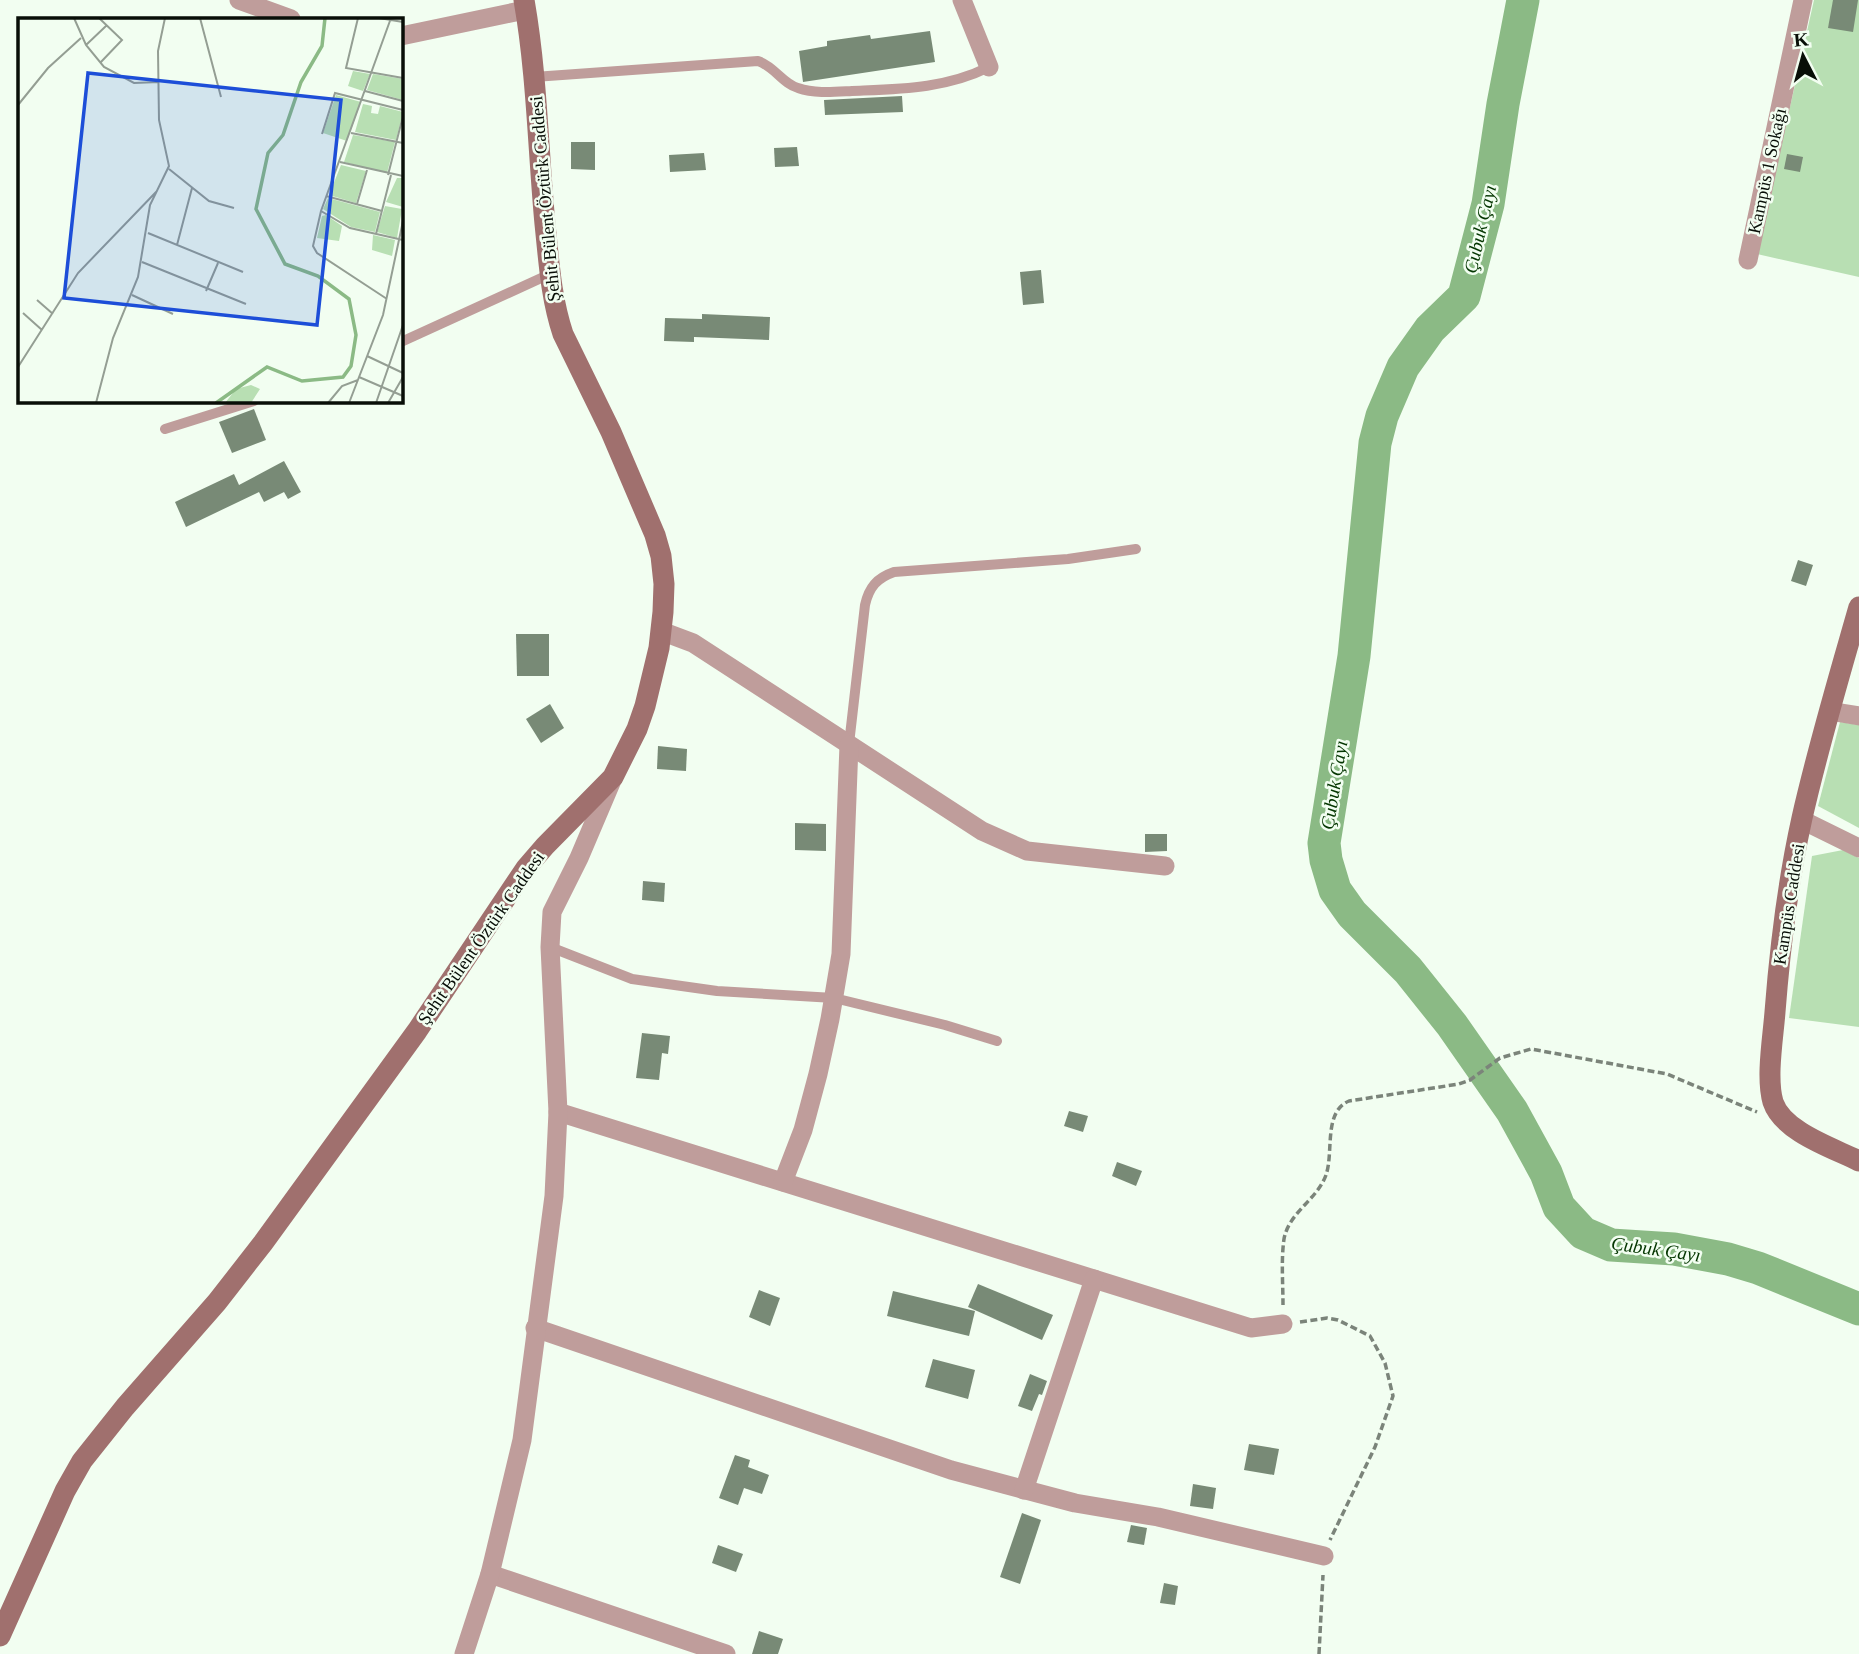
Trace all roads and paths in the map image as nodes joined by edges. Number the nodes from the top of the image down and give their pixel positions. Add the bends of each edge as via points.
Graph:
1 (239, 0) edge
2 (962, 0) edge
3 (1803, 0) edge
4 (524, 5) edge
5 (288, 18) edge
6 (402, 36) edge
7 (989, 67) joint
8 (534, 77) junction
9 (1748, 260) dead end
10 (550, 274) junction
11 (402, 342) edge
12 (251, 402) edge
13 (164, 429) dead end
14 (1136, 549) dead end
15 (1859, 607) edge
16 (661, 631) junction
17 (1829, 711) junction
18 (1859, 716) edge
19 (849, 745) junction
20 (614, 777) junction
21 (1802, 820) junction
22 (1859, 848) edge
23 (1165, 866) dead end
24 (550, 947) junction
25 (834, 998) junction
26 (997, 1041) dead end
27 (558, 1112) junction
28 (1779, 1113) junction
29 (1859, 1161) edge
30 (783, 1182) junction
31 (1094, 1279) junction
32 (1283, 1324) junction
33 (535, 1328) junction
34 (1024, 1490) junction
35 (1324, 1556) junction
36 (490, 1574) junction
37 (0, 1636) edge
38 (464, 1654) edge
39 (726, 1654) edge
40 (1319, 1654) edge

1 - 5 street
2 - 7 street
3 - 9 street, Kampüs 1 Sokağı
4 - 6 street
4 - 8 street, Şehit Bülent Öztürk Caddesi
7 - 8 lane via 918,89 818,92 795,88 758,61
8 - 10 street, Şehit Bülent Öztürk Caddesi
10 - 11 lane
10 - 16 street, Şehit Bülent Öztürk Caddesi via 563,334 655,535 664,584
12 - 13 lane
14 - 19 lane via 1068,559 894,572 878,580 865,605
15 - 17 street, Kampüs Caddesi
16 - 19 street via 693,643
16 - 20 street, Şehit Bülent Öztürk Caddesi via 645,706
17 - 18 street
17 - 21 street, Kampüs Caddesi
19 - 23 street via 982,831 1027,851
19 - 25 street via 841,954
20 - 24 street via 552,912
20 - 37 street, Şehit Bülent Öztürk Caddesi via 526,868 417,1031 263,1243 82,1461
21 - 22 street
21 - 28 street, Kampüs Caddesi via 1772,1044 1773,1102
24 - 25 lane via 632,979 717,991
24 - 27 street
25 - 26 lane
25 - 30 street via 803,1130
27 - 30 street
27 - 33 street via 554,1196
28 - 29 street via 1803,1134
28 - 32 path via 1763,1115 1667,1073 1531,1049 1508,1054 1459,1084 1349,1101 1336,1111 1324,1179 1284,1238
30 - 31 street
31 - 32 street via 1251,1328
31 - 34 street
32 - 35 path via 1327,1318 1360,1329 1379,1349 1390,1379 1393,1396 1375,1447
33 - 34 street via 951,1471
33 - 36 street via 522,1440
34 - 35 street
35 - 40 path
36 - 38 street
36 - 39 street

